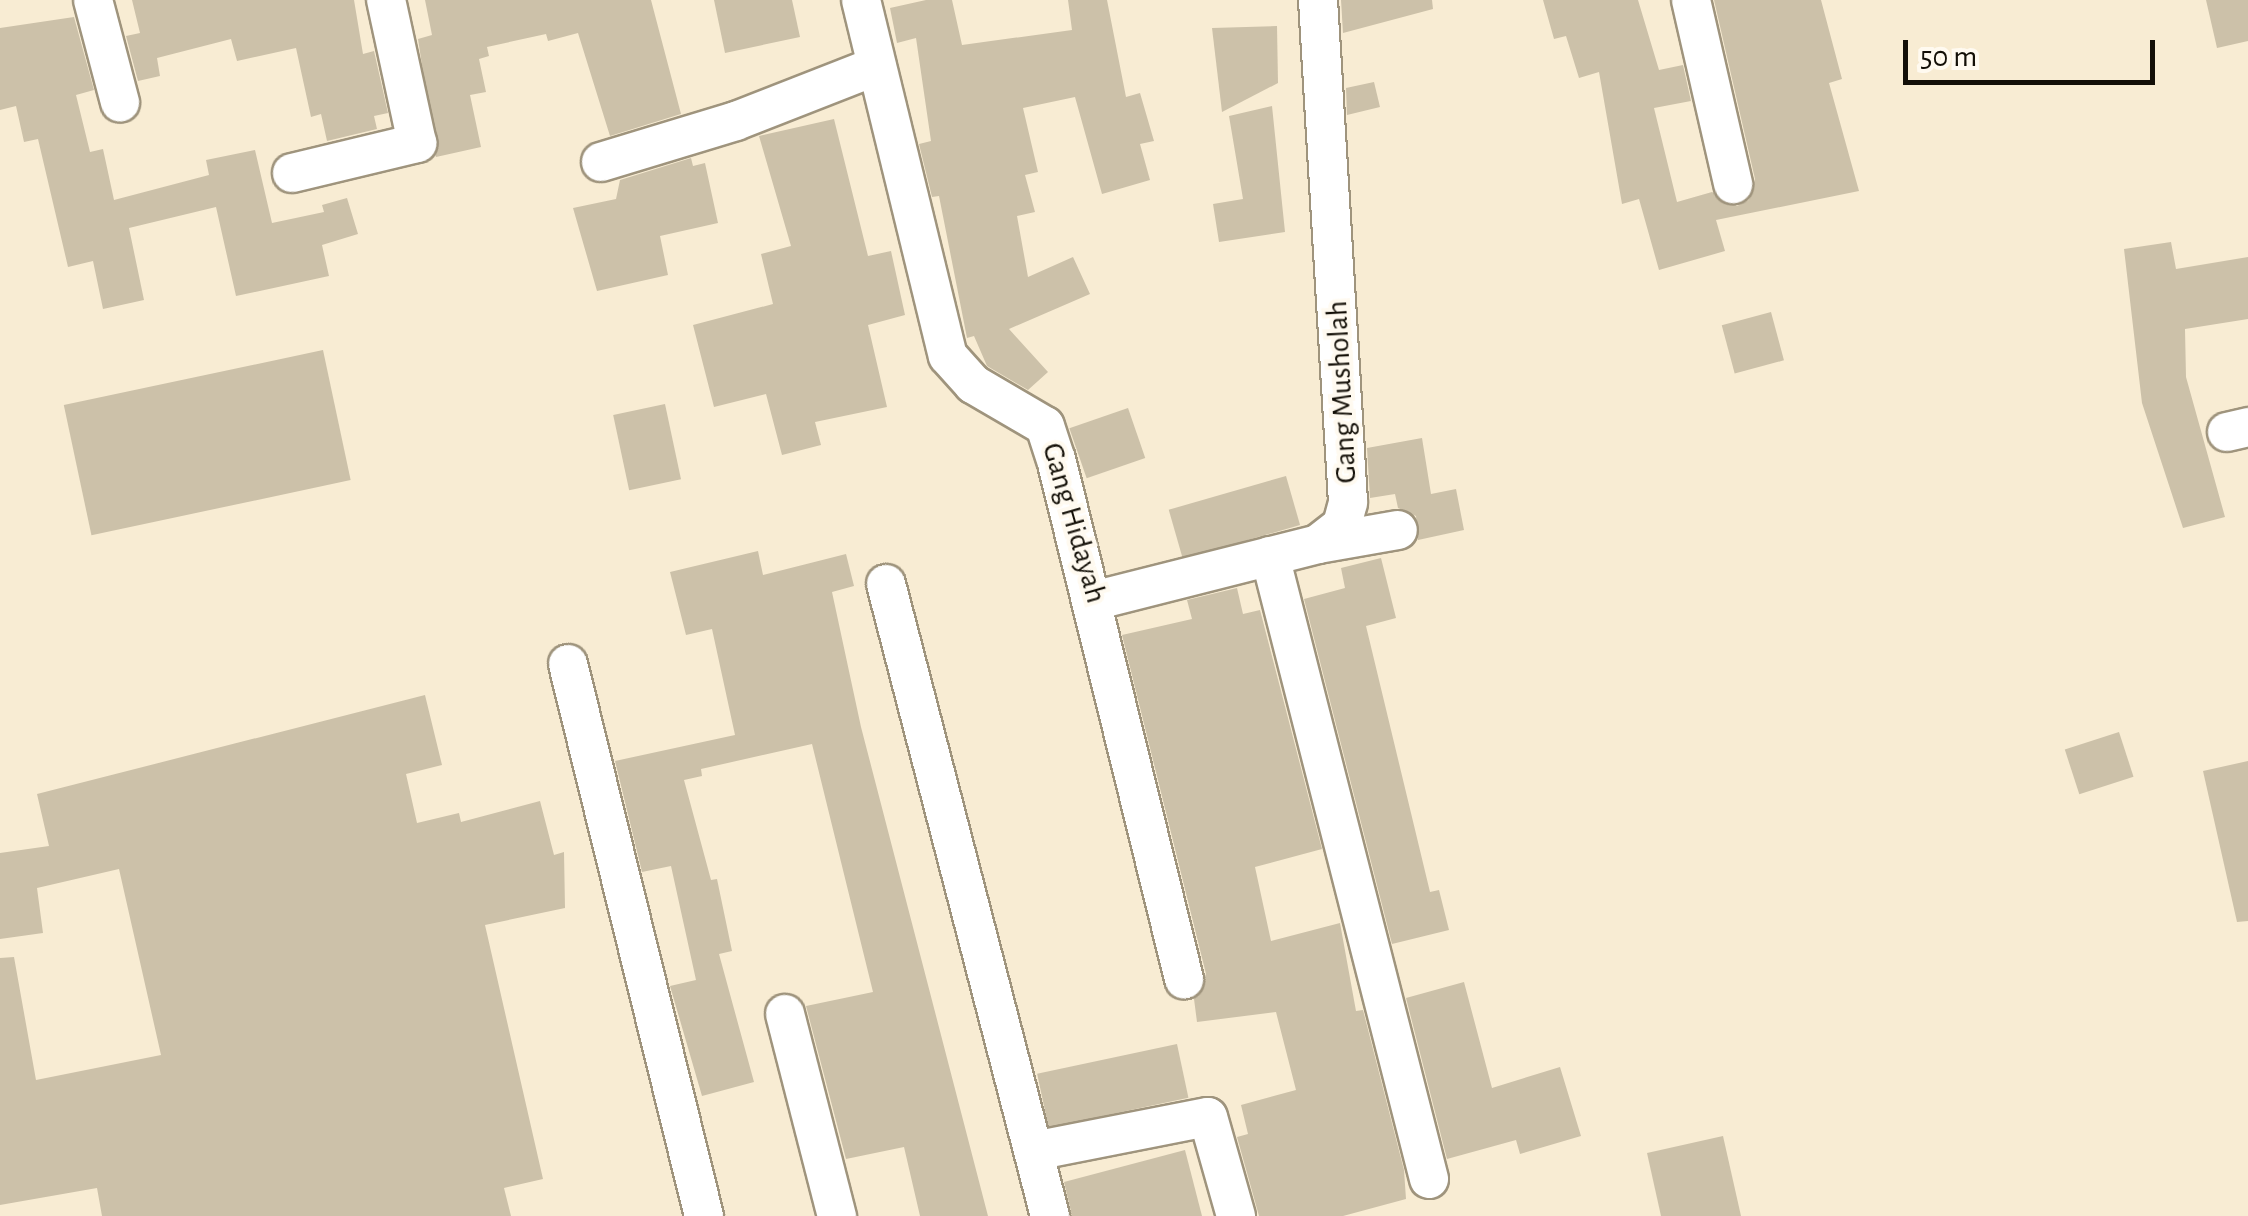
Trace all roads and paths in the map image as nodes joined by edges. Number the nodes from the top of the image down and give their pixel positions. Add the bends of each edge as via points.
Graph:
1 (93, 0) edge
2 (386, 0) edge
3 (860, 0) edge
4 (1318, 0) edge
5 (1690, 0) edge
6 (876, 66) junction
7 (120, 102) dead end
8 (601, 162) dead end
9 (292, 173) dead end
10 (1732, 184) dead end
11 (1398, 530) dead end
12 (1318, 544) junction
13 (1270, 556) junction
14 (886, 584) dead end
15 (1097, 600) junction
16 (568, 664) dead end
17 (1184, 979) dead end
18 (785, 1014) dead end
19 (1034, 1151) junction
20 (1429, 1178) dead end
21 (704, 1216) edge
22 (837, 1216) edge
23 (1050, 1216) edge
24 (1236, 1216) edge

1 - 7 street
2 - 9 street via 417,143
3 - 6 street, Gang Hidayah
4 - 12 street, Gang Musholah via 1348,502 1342,525
5 - 10 street
6 - 8 street via 736,121
6 - 15 street, Gang Hidayah via 948,356 973,384 1045,426
11 - 12 street
12 - 13 street
13 - 15 street
13 - 20 street
14 - 19 street
15 - 17 street, Gang Hidayah
16 - 21 street
18 - 22 street
19 - 23 street
19 - 24 street via 1208,1117

